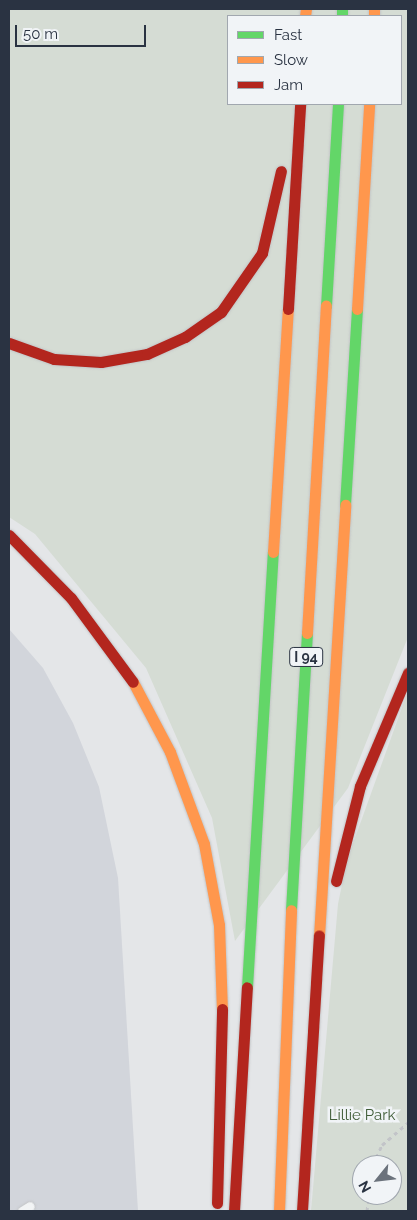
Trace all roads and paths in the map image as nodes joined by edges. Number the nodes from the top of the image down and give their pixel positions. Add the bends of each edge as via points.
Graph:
1 (338, 105) edge
2 (369, 105) edge
3 (300, 107) edge
4 (9, 343) edge
5 (9, 535) edge
6 (408, 673) edge
7 (318, 968) junction
8 (408, 1122) edge
9 (378, 1155) edge
10 (30, 1206) dead end
11 (22, 1211) edge
12 (216, 1211) edge
13 (234, 1211) edge
14 (279, 1211) edge
15 (302, 1211) edge

1 - 14 highway, I 94 via 286,987
2 - 7 highway
3 - 4 highway via 262,253 221,312 185,338 147,354 101,362 54,359
3 - 13 highway, I 94
5 - 12 highway via 71,598 126,669 170,752 204,844 219,925 222,1015
6 - 7 highway via 360,786
7 - 15 highway
8 - 9 path via 382,1145
10 - 11 lane

